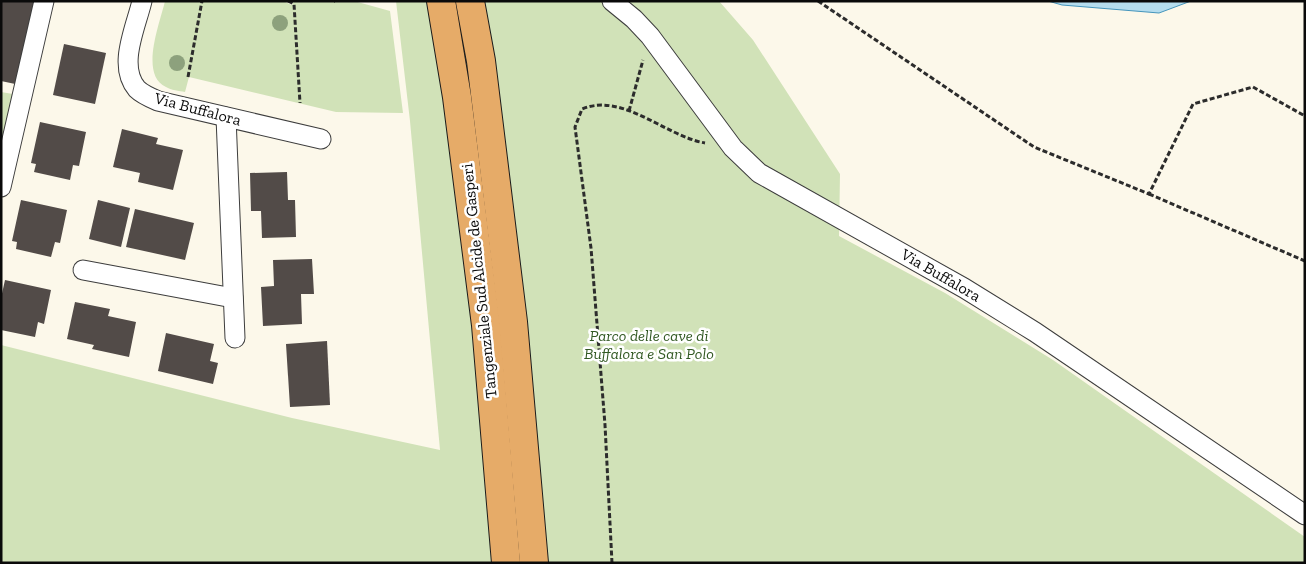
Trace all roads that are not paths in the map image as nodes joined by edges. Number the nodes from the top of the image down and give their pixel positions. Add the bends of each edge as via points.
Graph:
1 (44, 1) edge
2 (142, 1) edge
3 (612, 1) edge
4 (476, 2) edge
5 (442, 5) edge
6 (226, 117) junction
7 (321, 139) dead end
8 (1, 187) edge
9 (83, 270) dead end
10 (233, 298) junction
11 (235, 338) dead end
12 (1305, 515) edge
13 (506, 563) edge
14 (534, 563) edge

1 - 8 street
2 - 6 street, Via Buffalora via 128,62 130,78 138,91 158,101
3 - 12 street, Via Buffalora via 650,36 733,148 759,173 964,288 1035,332
4 - 14 highway, Tangenziale Sud Alcide de Gasperi via 513,322
5 - 13 highway, Tangenziale Sud Alcide de Gasperi via 486,325
6 - 7 street, Via Buffalora
6 - 10 street
9 - 10 street
10 - 11 street

